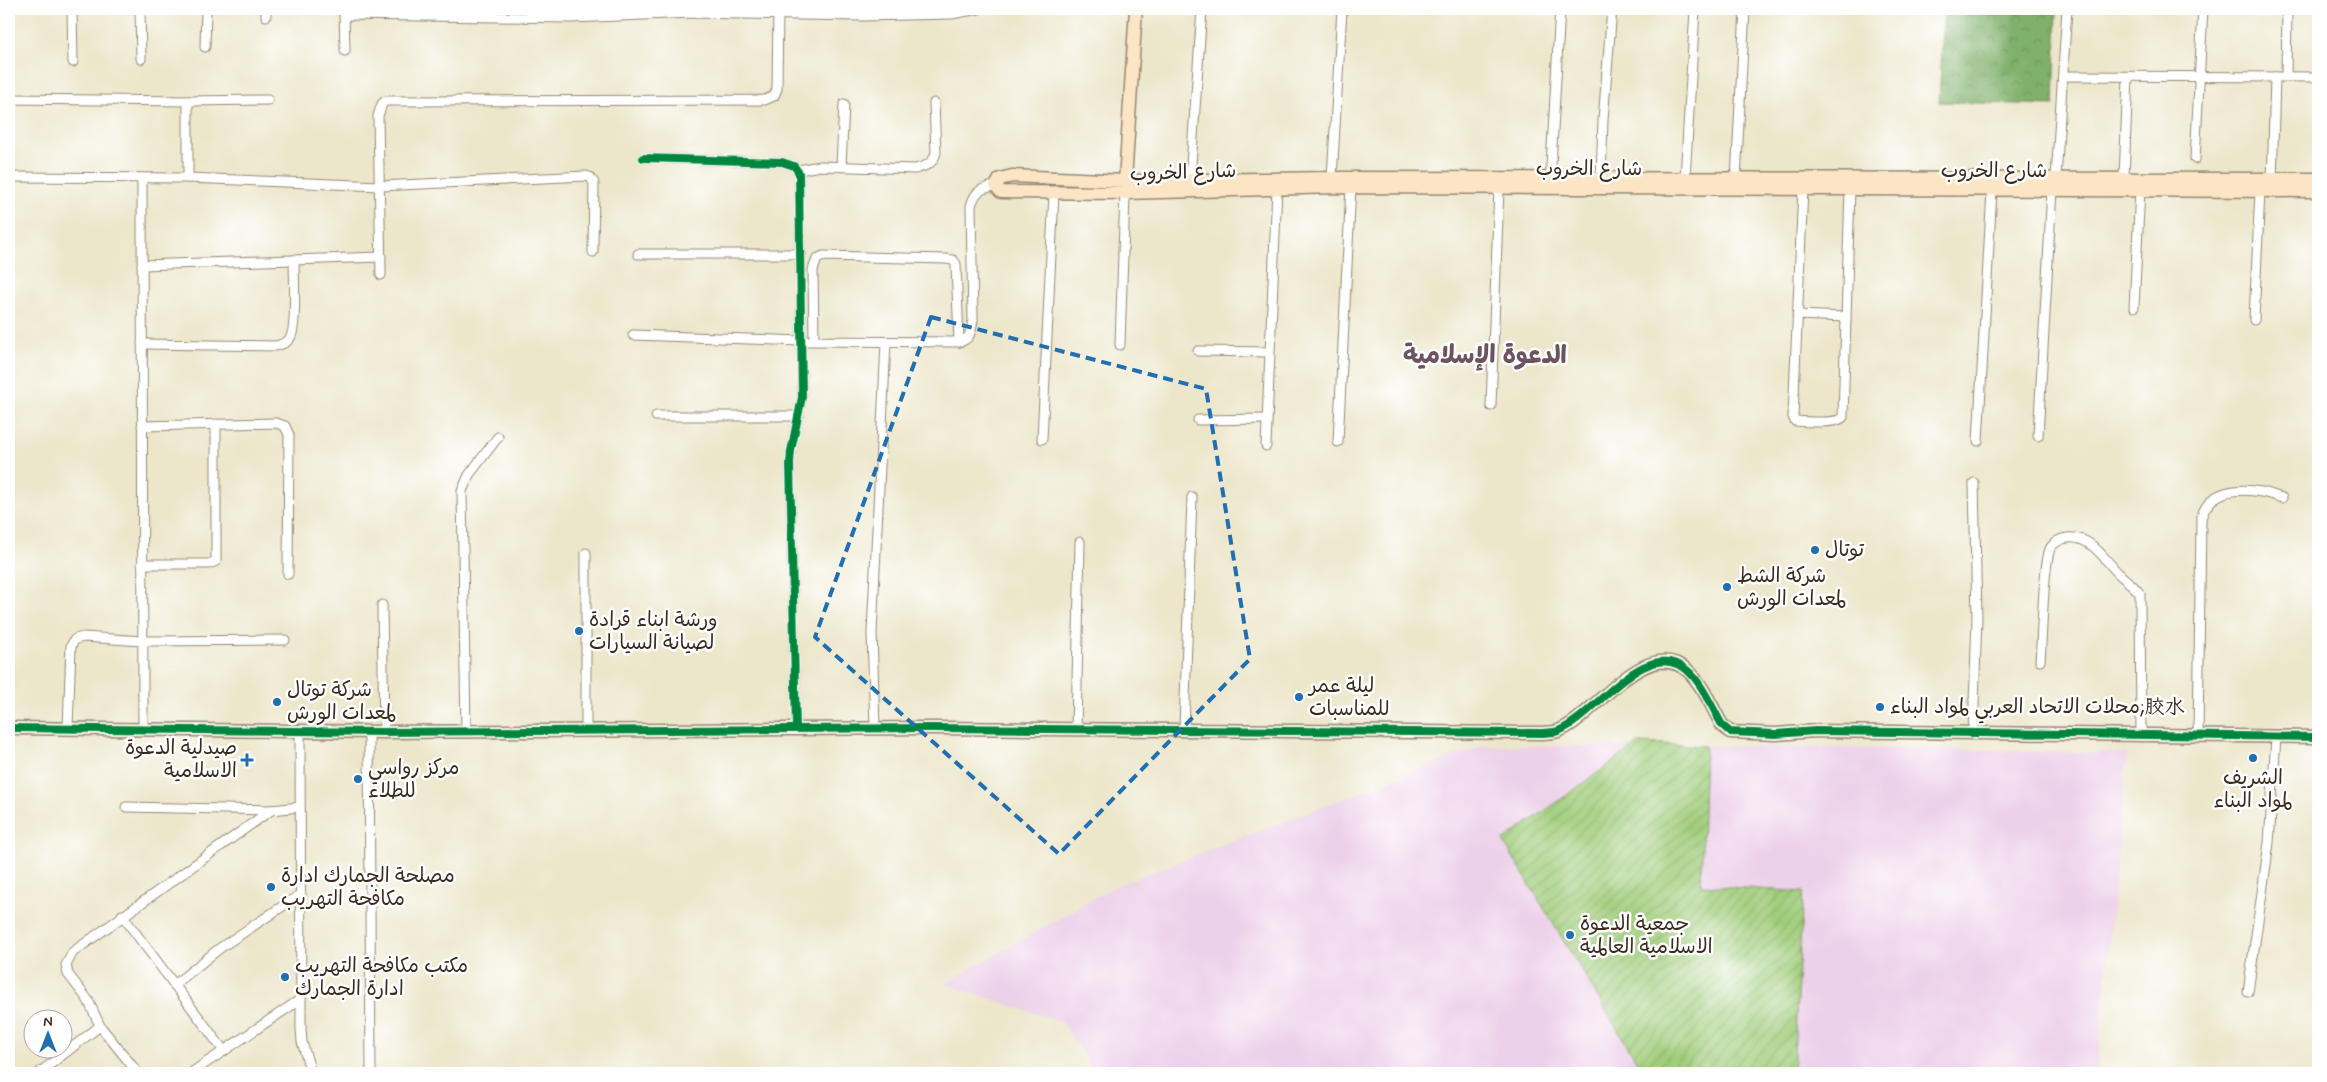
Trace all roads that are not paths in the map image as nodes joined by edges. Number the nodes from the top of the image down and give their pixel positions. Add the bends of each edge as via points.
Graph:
1 (72, 9) edge
2 (140, 9) edge
3 (206, 9) edge
4 (979, 9) edge
5 (1136, 9) edge
6 (1202, 9) edge
7 (1342, 9) edge
8 (1560, 9) edge
9 (1612, 9) edge
10 (1695, 9) edge
11 (1745, 9) edge
12 (2067, 9) edge
13 (2203, 9) edge
14 (2287, 9) edge
15 (693, 11) edge
16 (344, 12) edge
17 (778, 12) edge
18 (862, 12) edge
19 (205, 46) dead end
20 (345, 51) dead end
21 (141, 59) dead end
22 (73, 62) dead end
23 (2063, 76) junction
24 (2128, 77) junction
25 (2200, 78) junction
26 (2275, 78) junction
27 (2286, 78) junction
28 (2318, 78) edge
29 (9, 99) edge
30 (268, 100) dead end
31 (188, 101) junction
32 (934, 103) dead end
33 (844, 104) dead end
34 (643, 158) dead end
35 (2195, 159) dead end
36 (841, 166) junction
37 (798, 170) junction
38 (9, 176) edge
39 (142, 178) junction
40 (188, 178) junction
41 (1332, 178) junction
42 (2124, 178) junction
43 (2318, 178) edge
44 (1601, 179) junction
45 (1685, 179) junction
46 (1736, 179) junction
47 (1190, 180) junction
48 (1550, 183) junction
49 (2054, 184) junction
50 (380, 186) junction
51 (996, 186) junction
52 (2268, 186) junction
53 (1125, 187) junction
54 (1351, 187) junction
55 (1277, 188) junction
56 (1499, 188) junction
57 (1803, 189) junction
58 (1850, 189) junction
59 (1992, 190) junction
60 (2140, 190) junction
61 (2318, 191) edge
62 (1054, 193) junction
63 (593, 252) dead end
64 (638, 254) dead end
65 (801, 254) junction
66 (381, 257) junction
67 (294, 260) junction
68 (142, 265) junction
69 (381, 275) dead end
70 (2134, 307) dead end
71 (1797, 315) junction
72 (1846, 317) junction
73 (2254, 320) dead end
74 (633, 335) dead end
75 (802, 341) junction
76 (814, 341) junction
77 (886, 342) junction
78 (959, 342) junction
79 (142, 344) junction
80 (1120, 345) dead end
81 (1198, 351) dead end
82 (1269, 352) junction
83 (1491, 406) dead end
84 (656, 416) dead end
85 (799, 416) junction
86 (1266, 419) junction
87 (1198, 420) dead end
88 (216, 424) junction
89 (142, 426) junction
90 (2038, 436) dead end
91 (498, 437) dead end
92 (1042, 439) dead end
93 (1978, 441) dead end
94 (1338, 442) dead end
95 (1266, 446) dead end
96 (1974, 483) dead end
97 (1192, 497) dead end
98 (2282, 498) dead end
99 (1080, 542) dead end
100 (586, 553) dead end
101 (142, 564) junction
102 (288, 574) dead end
103 (382, 605) dead end
104 (286, 640) dead end
105 (142, 641) junction
106 (2040, 661) dead end
107 (9, 728) edge
108 (68, 728) junction
109 (796, 728) junction
110 (875, 728) junction
111 (143, 729) junction
112 (1076, 729) junction
113 (1184, 729) junction
114 (300, 731) junction
115 (369, 731) junction
116 (466, 731) junction
117 (586, 731) junction
118 (384, 732) junction
119 (1973, 734) junction
120 (2141, 736) junction
121 (2198, 736) junction
122 (2276, 737) junction
123 (2318, 738) edge
124 (126, 806) dead end
125 (300, 807) junction
126 (272, 810) junction
127 (300, 894) junction
128 (122, 915) junction
129 (174, 985) junction
130 (2248, 992) dead end
131 (301, 999) junction
132 (100, 1026) junction
133 (224, 1051) junction
134 (40, 1073) edge
135 (138, 1073) edge
136 (191, 1073) edge
137 (311, 1073) edge
138 (371, 1073) edge

1 - 22 street
2 - 21 street
3 - 19 street
4 - 18 street via 952,14
5 - 53 main road, شارع الخروب
6 - 47 street
7 - 41 street
8 - 48 street
9 - 44 street
10 - 45 street
11 - 46 street
12 - 23 street
13 - 25 street
14 - 27 street
15 - 16 street via 571,18
15 - 17 street
16 - 20 street
17 - 18 street
17 - 50 street via 777,90 774,96 765,100 386,101 378,116
23 - 24 street
23 - 49 street
24 - 25 street
24 - 42 street
25 - 26 street
25 - 35 street
26 - 27 street
26 - 52 street
27 - 28 street
29 - 31 street
30 - 31 street
31 - 40 street
32 - 36 street via 936,153 929,165 915,169
33 - 36 street
34 - 37 street via 782,162
36 - 37 street
37 - 65 street
38 - 39 street
39 - 40 street
39 - 68 street
40 - 50 street
41 - 47 main road, شارع الخروب
41 - 48 main road, شارع الخروب
42 - 49 main road, شارع الخروب
42 - 52 main road, شارع الخروب
43 - 52 main road, شارع الخروب
44 - 45 main road, شارع الخروب
44 - 48 main road, شارع الخروب
45 - 46 main road, شارع الخروب
46 - 49 main road, شارع الخروب
47 - 53 main road, شارع الخروب
48 - 56 main road, شارع الخروب
48 - 57 main road, شارع الخروب
49 - 59 main road, شارع الخروب
49 - 60 main road, شارع الخروب
49 - 90 street
50 - 63 street via 590,178 594,190
50 - 66 street
51 - 53 main road, شارع الخروب via 1000,179 1012,176
51 - 62 main road, شارع الخروب via 1001,192 1008,193
51 - 78 street via 974,194 971,206 973,320 971,334
52 - 60 main road, شارع الخروب
52 - 61 main road, شارع الخروب
52 - 73 street
53 - 55 main road, شارع الخروب
53 - 62 main road, شارع الخروب
53 - 80 street
54 - 55 main road, شارع الخروب
54 - 56 main road, شارع الخروب
54 - 94 street
55 - 82 street
56 - 83 street
57 - 58 main road, شارع الخروب
57 - 71 street
58 - 59 main road, شارع الخروب
58 - 72 street
59 - 93 street
60 - 70 street
62 - 92 street
64 - 65 street
65 - 75 street
66 - 67 street
66 - 69 street
67 - 68 street
67 - 79 street via 293,328 284,344
68 - 79 street
71 - 72 street
71 - 72 street via 1793,417 1797,421 1837,421 1843,417
74 - 75 street
75 - 76 street
75 - 85 street
76 - 77 street
76 - 78 street via 813,270 817,259 823,256 953,260 957,273
77 - 78 street
77 - 110 street via 872,623
79 - 89 street
81 - 82 street
82 - 86 street
84 - 85 street
85 - 109 street via 790,463
86 - 87 street
86 - 95 street
88 - 89 street
88 - 101 street via 216,561 209,564
88 - 102 street via 276,423 287,429
89 - 101 street
91 - 116 street via 469,474 462,491
96 - 119 street via 1977,617
97 - 113 street
98 - 121 street via 2263,491 2232,491 2208,501 2203,510
99 - 112 street
100 - 117 street
101 - 105 street
103 - 118 street
104 - 105 street
105 - 108 street via 84,637 72,641
105 - 111 street
106 - 120 street via 2050,548 2059,540 2081,540 2098,550 2140,594
107 - 108 main road
108 - 111 main road
109 - 110 main road
109 - 117 main road
110 - 112 main road
111 - 114 main road
112 - 113 main road
113 - 119 main road via 1526,734 1558,731 1642,668 1652,663 1671,662 1688,671 1730,732
114 - 115 main road
114 - 125 street
115 - 118 main road
115 - 138 street
116 - 117 main road
116 - 118 main road
119 - 120 main road
120 - 121 main road
121 - 122 main road
122 - 123 main road
122 - 130 street via 2268,851
124 - 126 street
125 - 126 street
125 - 127 street
126 - 128 street
127 - 129 street via 226,943
127 - 131 street
128 - 129 street
128 - 132 street via 72,952 66,965 68,974 88,1000
129 - 133 street
131 - 133 street
131 - 137 street via 302,1042
132 - 134 street
132 - 135 street
133 - 136 street

